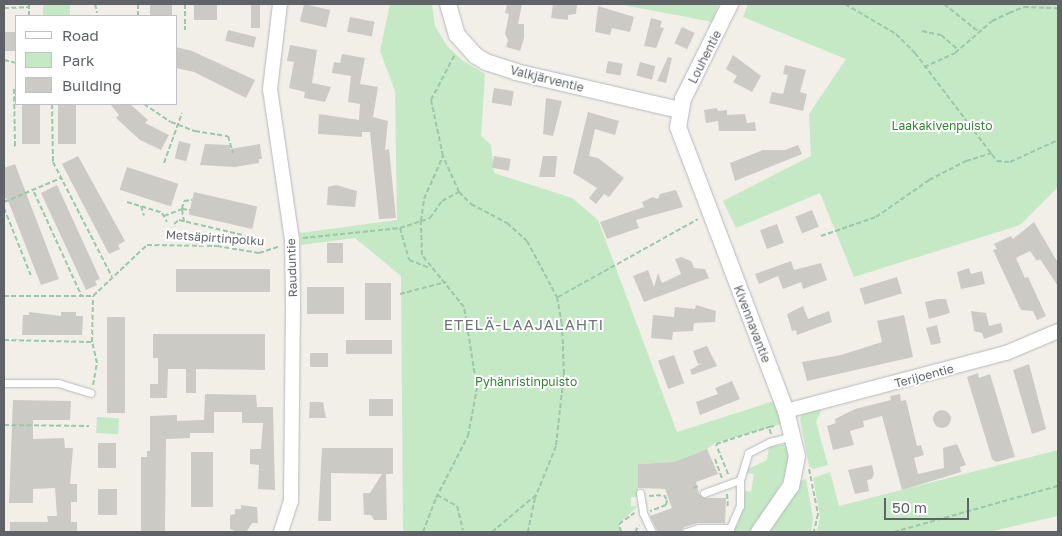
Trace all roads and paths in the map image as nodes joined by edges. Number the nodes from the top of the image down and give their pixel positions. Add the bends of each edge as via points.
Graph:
1 (95, 4) edge
2 (185, 4) edge
3 (280, 4) edge
4 (448, 4) edge
5 (730, 4) edge
6 (845, 4) edge
7 (944, 4) edge
8 (29, 5) edge
9 (1031, 5) edge
10 (4, 8) edge
11 (1058, 8) edge
12 (97, 13) dead end
13 (185, 30) dead end
14 (922, 31) dead end
15 (980, 32) junction
16 (958, 50) junction
17 (456, 53) dead end
18 (924, 67) junction
19 (14, 89) dead end
20 (52, 105) edge
21 (146, 105) edge
22 (679, 110) junction
23 (182, 112) dead end
24 (179, 125) junction
25 (1058, 140) edge
26 (14, 148) dead end
27 (233, 152) dead end
28 (992, 153) junction
29 (443, 156) junction
30 (164, 163) dead end
31 (61, 178) junction
32 (34, 192) junction
33 (459, 192) junction
34 (192, 200) dead end
35 (4, 202) edge
36 (127, 202) dead end
37 (141, 206) junction
38 (4, 208) edge
39 (182, 209) junction
40 (190, 210) dead end
41 (709, 213) junction
42 (144, 216) dead end
43 (164, 216) junction
44 (421, 221) junction
45 (166, 222) dead end
46 (184, 222) junction
47 (174, 224) dead end
48 (400, 228) junction
49 (247, 236) dead end
50 (821, 236) dead end
51 (292, 239) junction
52 (430, 268) junction
53 (31, 276) dead end
54 (112, 278) junction
55 (446, 282) junction
56 (400, 294) dead end
57 (4, 296) edge
58 (93, 296) junction
59 (557, 297) junction
60 (82, 298) junction
61 (1058, 331) edge
62 (4, 340) edge
63 (92, 342) junction
64 (4, 383) edge
65 (92, 393) joint
66 (786, 411) junction
67 (4, 425) edge
68 (89, 426) dead end
69 (769, 427) dead end
70 (793, 436) junction
71 (714, 459) dead end
72 (722, 478) junction
73 (715, 480) dead end
74 (740, 480) junction
75 (707, 483) dead end
76 (726, 485) junction
77 (1058, 486) edge
78 (693, 488) dead end
79 (704, 493) dead end
80 (437, 495) junction
81 (536, 495) junction
82 (640, 495) joint
83 (728, 512) dead end
84 (643, 513) junction
85 (463, 530) dead end
86 (281, 532) edge
87 (424, 532) edge
88 (492, 532) edge
89 (528, 532) edge
90 (622, 532) edge
91 (652, 532) edge
92 (686, 532) edge
93 (759, 532) edge
94 (894, 532) edge

1 - 12 path
2 - 13 path
3 - 51 street, Rauduntie via 270,89
4 - 22 street, Valkjärventie via 456,35 470,51 486,62
5 - 22 street, Louhentie
6 - 18 path via 896,34
7 - 15 path
8 - 10 path
9 - 11 path
9 - 15 path via 1009,13
14 - 16 path via 940,35
15 - 16 path
16 - 18 path
17 - 29 path via 449,59 431,100
18 - 28 path
19 - 26 path
20 - 31 path via 51,147
21 - 24 path
22 - 41 street, Kivennavantie via 680,138
23 - 24 path
24 - 27 path via 228,136
24 - 30 path
25 - 28 path via 1010,162 997,161
28 - 50 path via 966,161 929,180 876,217
29 - 33 path
29 - 44 path via 424,199
31 - 32 path
31 - 54 path
32 - 35 path
32 - 60 path
33 - 44 path, Metsäpirtinpolku via 442,201 430,218
33 - 59 path via 471,204 507,223 527,241
34 - 39 path via 184,201
36 - 37 path
37 - 42 path
37 - 43 path
38 - 53 path
39 - 40 path
39 - 43 path
39 - 46 path
41 - 59 path
41 - 66 street, Kivennavantie
43 - 45 path
44 - 48 path, Metsäpirtinpolku
44 - 52 path via 422,255
46 - 47 path via 179,220
46 - 49 path
48 - 51 path, Metsäpirtinpolku
48 - 52 path via 409,260
51 - 54 path, Metsäpirtinpolku via 259,253 217,246 147,244
51 - 86 street, Rauduntie via 291,502
52 - 55 path
54 - 58 path, Metsäpirtinpolku
55 - 56 path
55 - 80 path via 464,307 477,388 468,436
57 - 60 path
58 - 60 path
58 - 63 path
59 - 81 path via 562,324 564,373 556,446
61 - 66 street, Terijoentie via 1006,353
62 - 63 path
63 - 65 path via 97,363
64 - 65 lane via 58,383
66 - 70 street, Kivennavantie
67 - 68 path
69 - 72 path via 716,444 728,473
70 - 74 lane via 770,442 748,453
70 - 93 street, Kivennavantie via 797,461 794,479
71 - 72 path
72 - 73 path
74 - 76 lane
74 - 92 lane via 740,506 730,528 698,528
75 - 78 path
76 - 79 lane
76 - 83 path
77 - 94 path
80 - 85 path via 457,506
80 - 87 path
81 - 88 path
81 - 89 path
82 - 84 lane
82 - 84 path via 664,496 667,500 664,506
84 - 90 path via 637,512 622,520 619,527
84 - 91 lane

